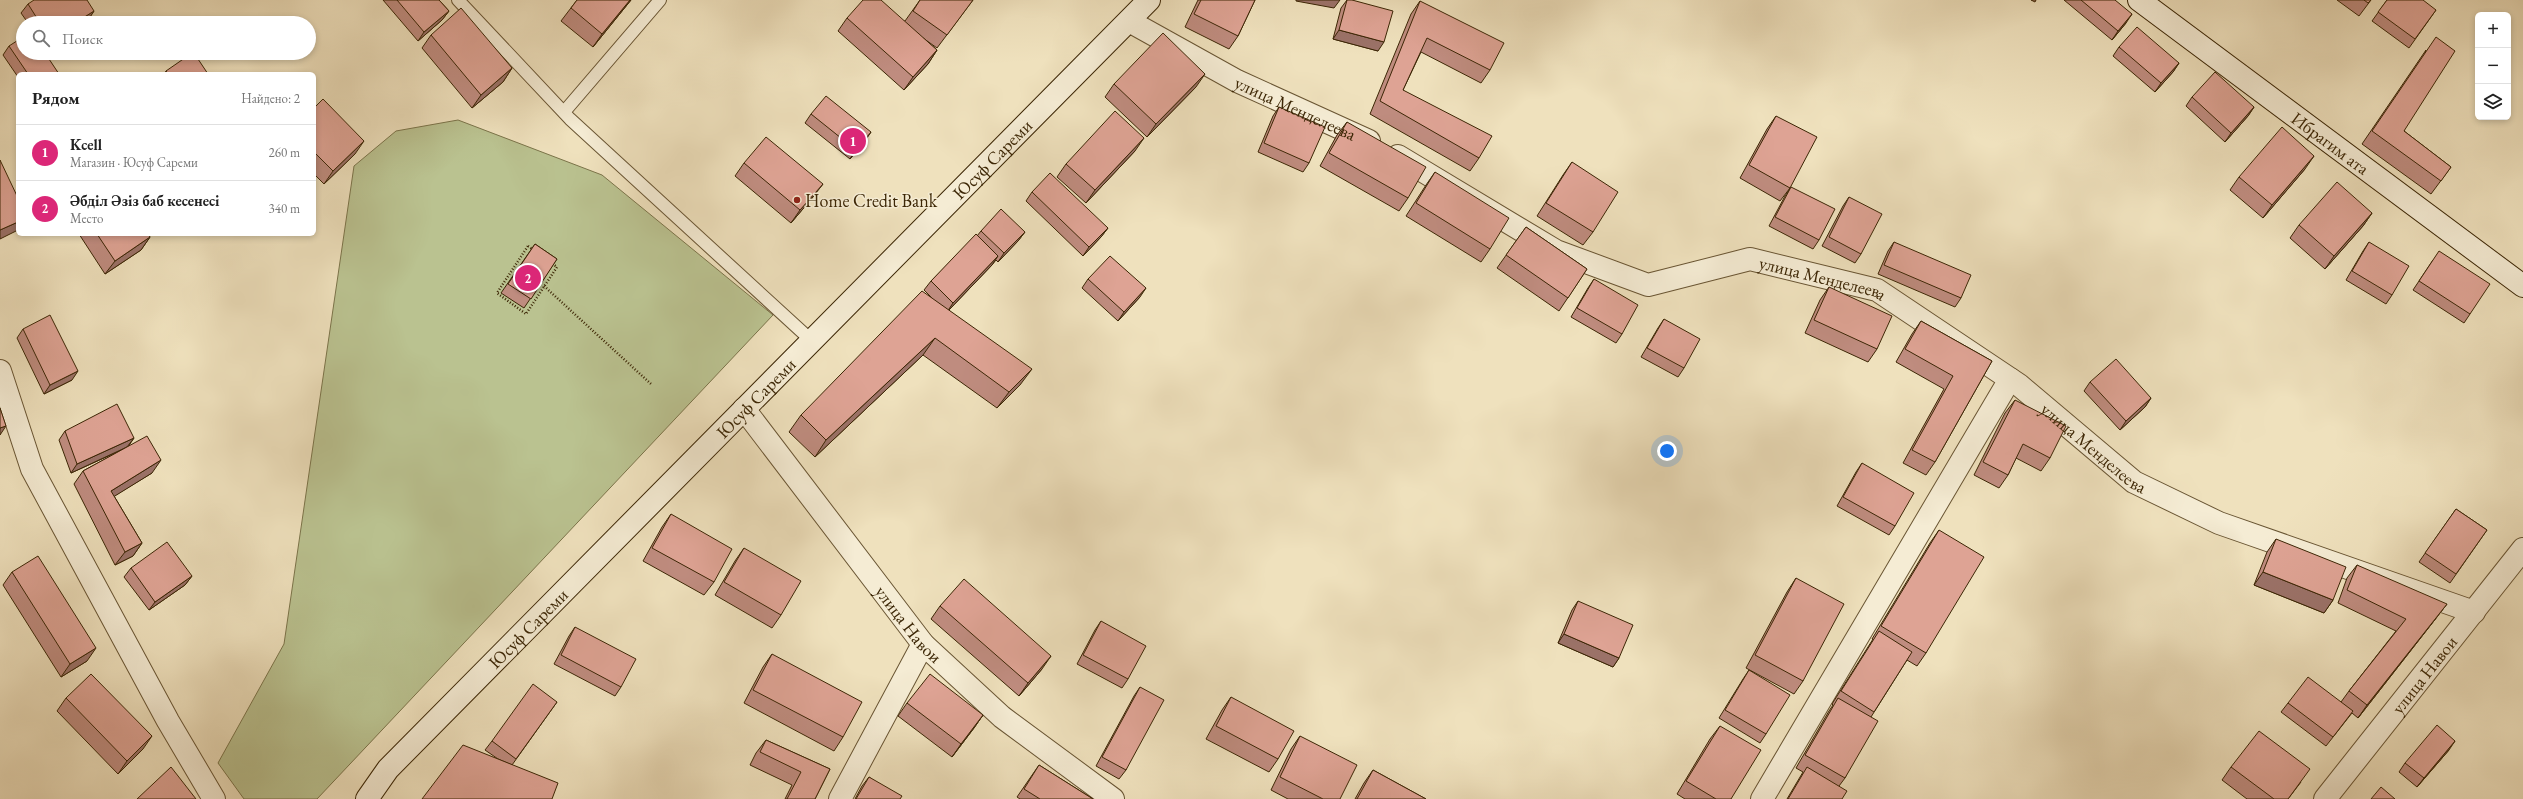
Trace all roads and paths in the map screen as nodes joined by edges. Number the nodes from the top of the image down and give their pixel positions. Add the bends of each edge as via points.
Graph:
1 (458, 0) edge
2 (660, 0) edge
3 (1149, 0) edge
4 (2139, 0) edge
5 (1129, 21) junction
6 (564, 112) junction
7 (544, 286) junction
8 (2523, 286) edge
9 (812, 341) junction
10 (0, 371) edge
11 (2010, 379) junction
12 (651, 384) dead end
13 (744, 409) junction
14 (2523, 549) edge
15 (2474, 612) junction
16 (923, 644) junction
17 (214, 799) edge
18 (367, 799) edge
19 (840, 799) edge
20 (1113, 799) edge
21 (1762, 799) edge
22 (2325, 799) edge

1 - 6 lane
2 - 6 lane
3 - 5 street, Юсуф Сареми
4 - 8 street, Ибрагим ата
5 - 9 street, Юсуф Сареми
5 - 11 street, улица Менделеева via 1236,81 1386,149 1556,250 1648,285 1750,259 1877,290
6 - 9 lane
7 - 7 path via 526,314 497,293 528,246 557,266
7 - 12 path
9 - 13 street, Юсуф Сареми
10 - 17 street via 32,468 168,721
11 - 15 street, улица Менделеева via 2134,482 2219,523
11 - 21 street
13 - 16 street, улица Навои
13 - 18 street, Юсуф Сареми via 388,769
14 - 15 street, улица Навои
15 - 22 street, улица Навои
16 - 19 street
16 - 20 street, улица Навои via 1002,717

